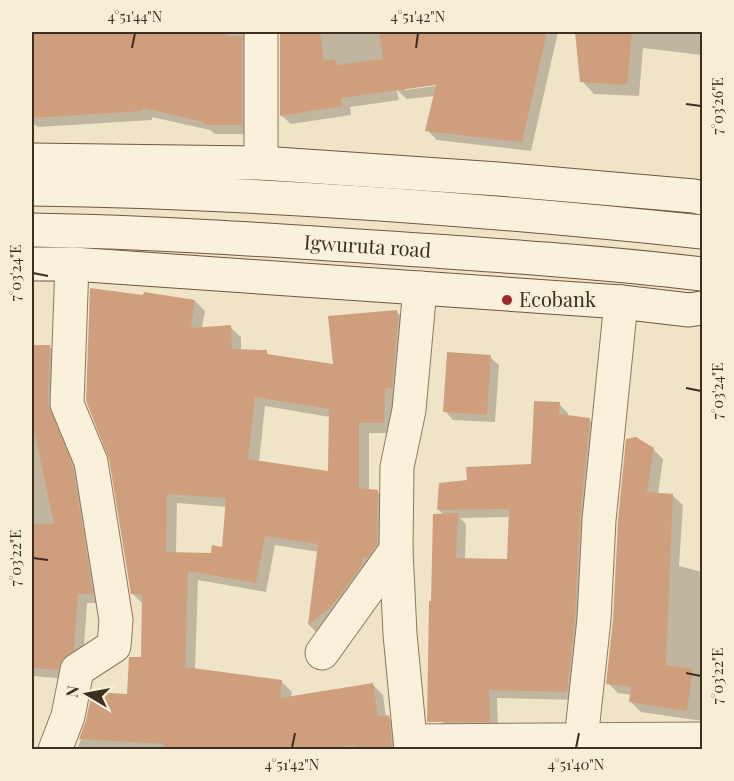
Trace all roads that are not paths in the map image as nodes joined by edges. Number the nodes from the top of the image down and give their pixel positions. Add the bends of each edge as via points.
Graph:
1 (261, 32) edge
2 (32, 160) edge
3 (261, 163) junction
4 (32, 189) edge
5 (702, 198) edge
6 (32, 230) edge
7 (702, 232) edge
8 (32, 264) edge
9 (72, 264) junction
10 (702, 274) edge
11 (420, 288) junction
12 (621, 303) junction
13 (702, 308) edge
14 (396, 550) junction
15 (322, 654) dead end
16 (702, 739) edge
17 (411, 745) edge
18 (580, 745) edge
19 (55, 750) edge

1 - 3 street
2 - 3 street
3 - 5 street
4 - 7 street via 305,198
6 - 10 street, Igwuruta road via 302,242 608,263
8 - 9 street
9 - 11 street
9 - 19 street via 67,404 91,462 116,620 114,646 77,670 68,716
11 - 12 street
11 - 14 street via 409,410 397,467
12 - 13 street
12 - 18 street
14 - 15 street
14 - 17 street
16 - 18 street
17 - 18 street

